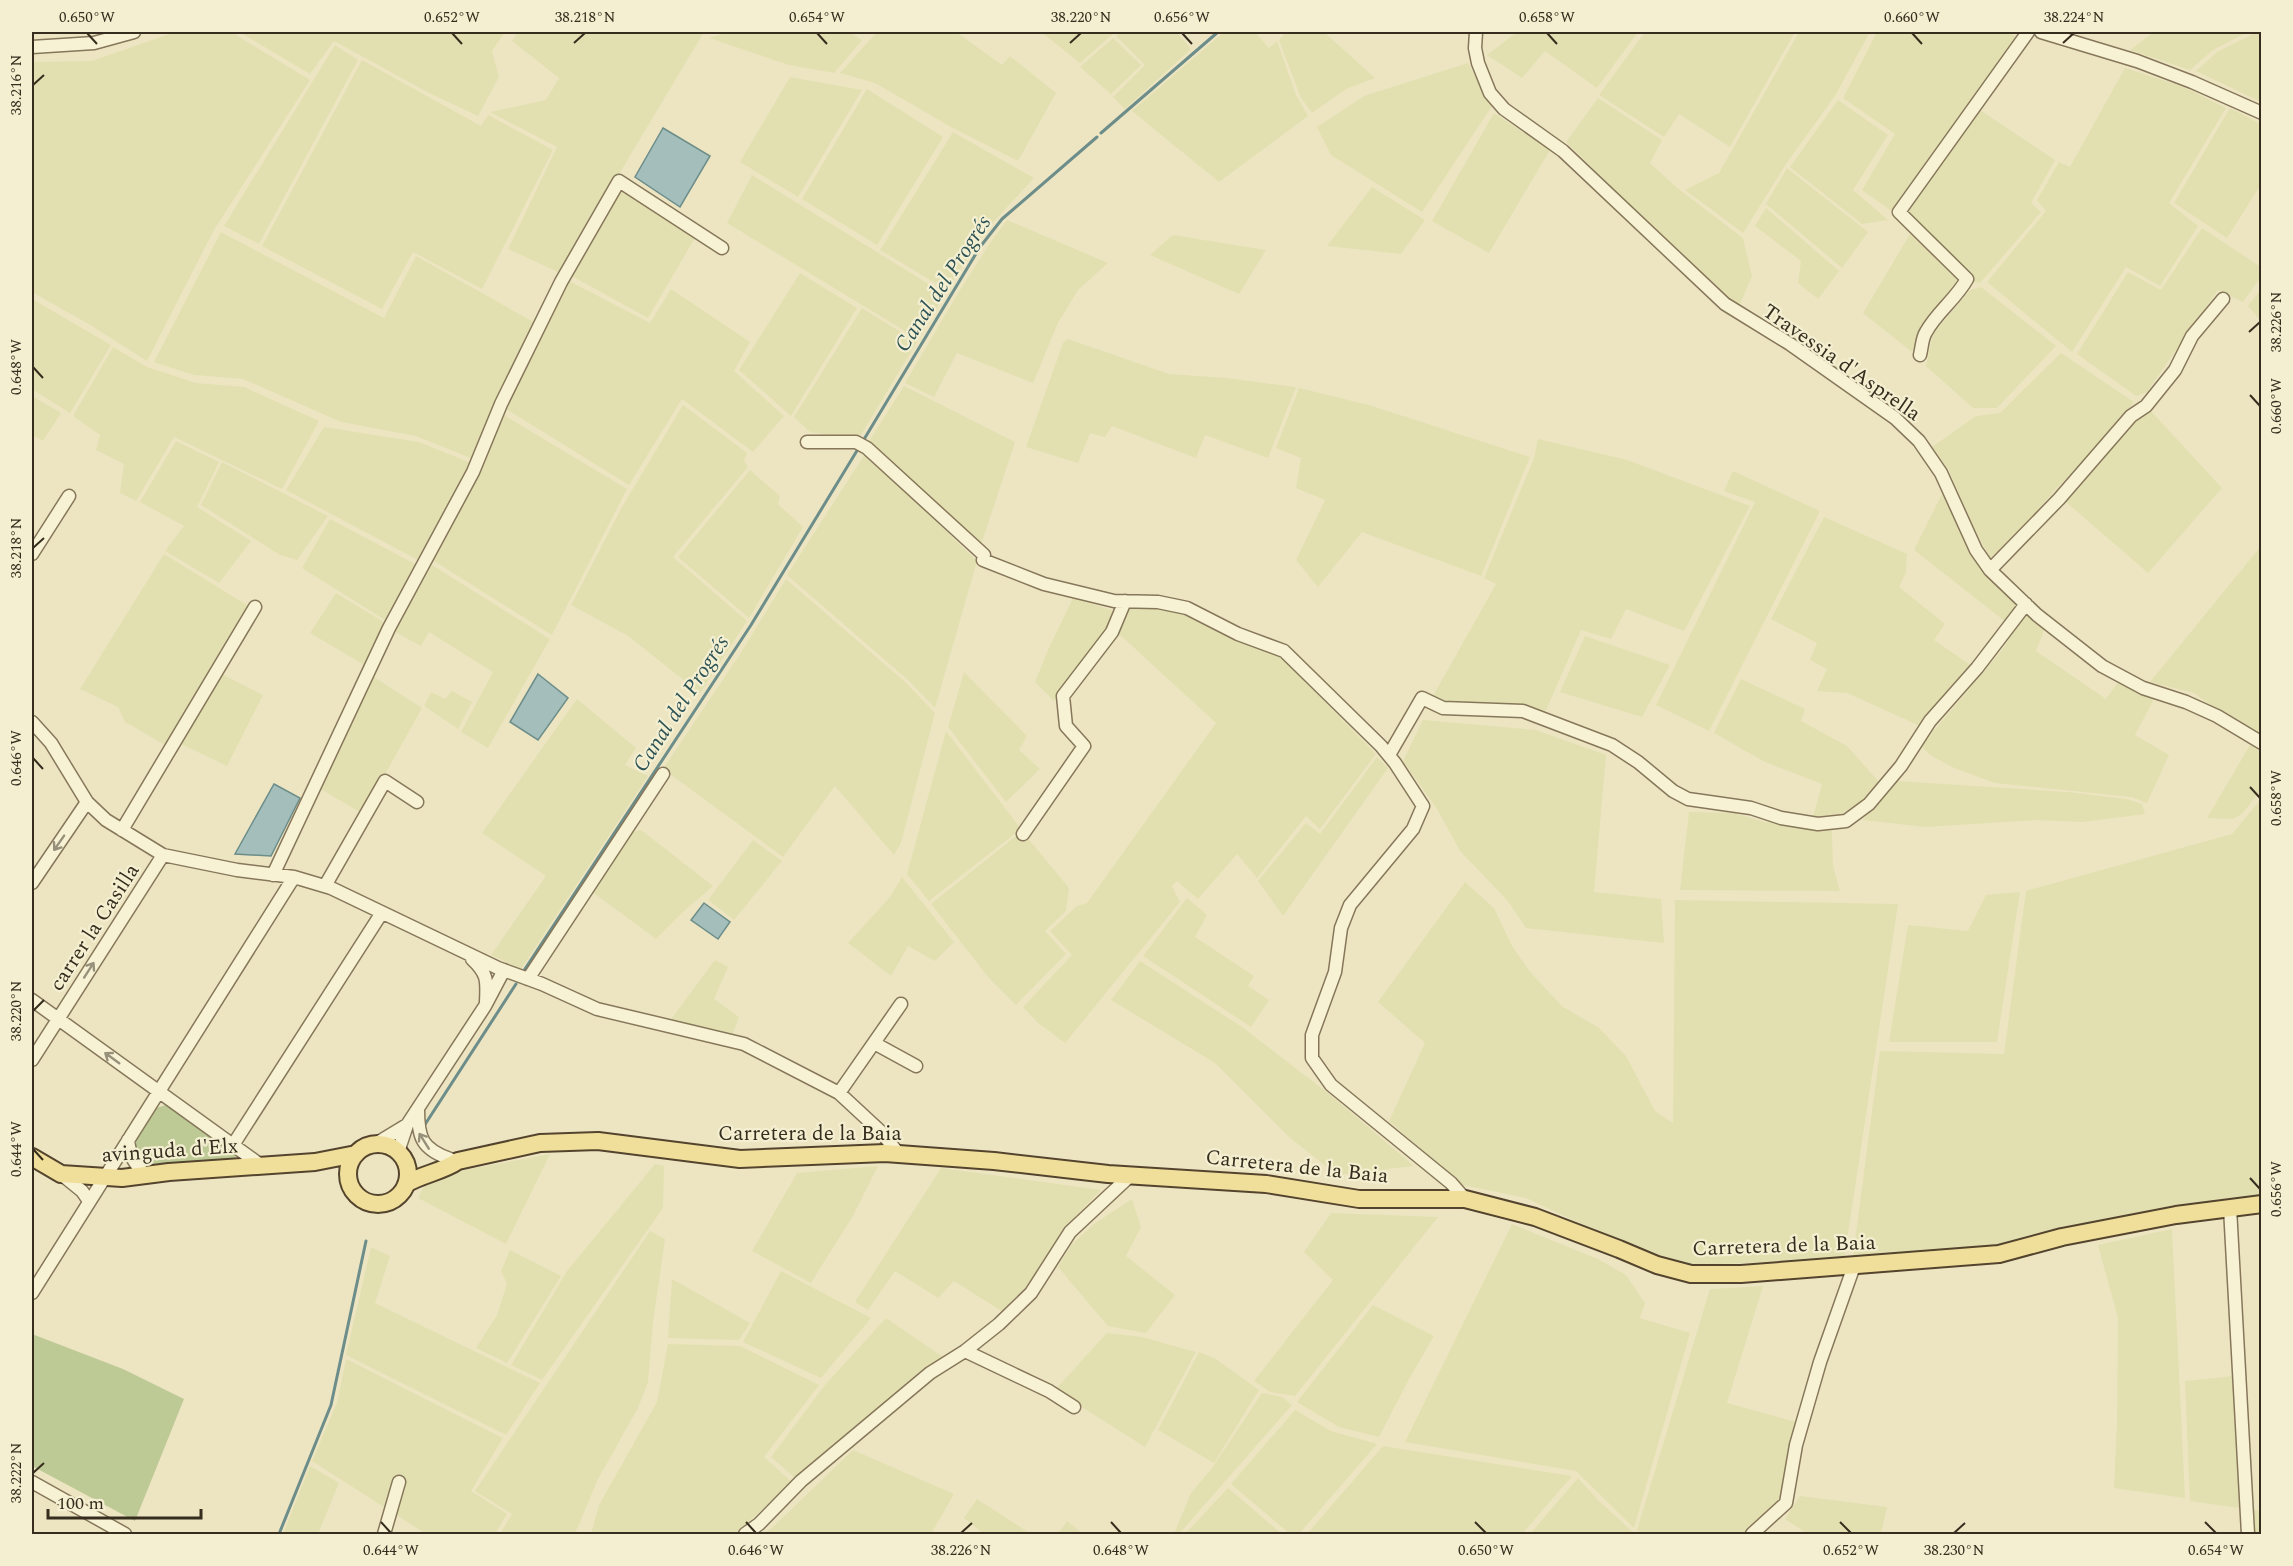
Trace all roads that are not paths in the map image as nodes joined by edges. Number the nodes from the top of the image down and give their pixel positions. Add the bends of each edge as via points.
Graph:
1 (134, 32) edge
2 (1476, 32) edge
3 (2028, 32) edge
4 (2041, 32) edge
5 (32, 47) edge
6 (2262, 113) edge
7 (722, 248) dead end
8 (2223, 299) dead end
9 (1920, 354) dead end
10 (807, 442) dead end
11 (69, 496) dead end
12 (32, 554) edge
13 (1990, 570) junction
14 (1125, 602) junction
15 (2026, 604) junction
16 (255, 607) dead end
17 (32, 722) edge
18 (2262, 743) edge
19 (1389, 755) junction
20 (663, 774) dead end
21 (87, 802) junction
22 (417, 802) dead end
23 (122, 830) junction
24 (1023, 834) dead end
25 (163, 855) junction
26 (273, 875) junction
27 (294, 878) junction
28 (32, 883) edge
29 (325, 886) junction
30 (381, 914) junction
31 (467, 954) junction
32 (501, 969) junction
33 (528, 979) junction
34 (32, 1000) edge
35 (901, 1004) dead end
36 (485, 1006) junction
37 (58, 1019) junction
38 (874, 1042) junction
39 (32, 1060) edge
40 (916, 1066) dead end
41 (159, 1093) junction
42 (839, 1093) junction
43 (418, 1110) junction
44 (407, 1125) junction
45 (128, 1140) junction
46 (233, 1145) junction
47 (374, 1145) junction
48 (356, 1154) junction
49 (899, 1154) junction
50 (400, 1156) junction
51 (32, 1157) edge
52 (454, 1160) junction
53 (315, 1162) junction
54 (263, 1167) junction
55 (61, 1174) junction
56 (1132, 1174) junction
57 (146, 1175) junction
58 (103, 1178) junction
59 (348, 1180) junction
60 (406, 1184) junction
61 (1465, 1199) junction
62 (89, 1201) junction
63 (2262, 1204) edge
64 (2230, 1208) junction
65 (1854, 1266) junction
66 (32, 1293) edge
67 (964, 1351) junction
68 (1074, 1407) dead end
69 (32, 1482) edge
70 (399, 1482) dead end
71 (125, 1534) edge
72 (384, 1534) edge
73 (745, 1534) edge
74 (1752, 1534) edge
75 (2248, 1534) edge

1 - 5 street via 94,43
2 - 13 street, Travessia d'Asprella via 1478,63 1490,93 1504,109 1563,151 1725,304 1886,411 1919,441 1941,473 1976,550
3 - 9 street via 1899,212 1967,279 1924,334
4 - 6 street via 2137,61
7 - 26 street via 619,181 551,302 473,472 389,628
8 - 13 street via 2192,336 2175,370 2146,406 2131,416
10 - 14 street via 856,442 867,448 984,558 1044,584
11 - 12 street
13 - 15 street, Travessia d'Asprella
14 - 19 street via 1158,602 1187,608 1238,634 1284,651
14 - 24 street via 1112,632 1063,696 1066,726 1084,746
15 - 18 street, Travessia d'Asprella via 2102,666 2143,688 2217,716
15 - 19 street via 1930,721 1901,766 1869,804 1846,820 1818,824 1688,799 1612,745 1523,711 1443,708 1422,698
16 - 23 street
17 - 21 street via 51,743
19 - 61 street via 1423,806 1413,829 1350,905 1341,928 1335,972 1312,1035 1312,1058 1331,1085 1452,1183
20 - 33 street
21 - 23 street
21 -> 28 street
22 - 29 street via 385,781
23 - 25 street
25 - 26 street
37 -> 25 street, carrer la Casilla
26 - 27 street
27 - 29 street
27 - 41 street
29 - 30 street
30 - 31 street
30 - 46 street
31 - 32 street
31 - 36 street via 488,981
32 - 33 street
32 - 36 street
33 - 42 street via 597,1009 744,1044
34 - 37 street
35 - 38 street
36 - 43 street
37 - 39 street, carrer la Casilla
41 -> 37 street
38 - 40 street
38 - 42 street
41 - 45 street
41 - 46 street
42 - 49 street
43 - 44 street
52 -> 43 street via 426,1147 418,1130
44 - 47 street
44 - 50 street
45 - 57 street via 135,1166
45 - 58 street
46 - 54 street
47 - 48 main road
47 - 50 main road via 384,1144
48 - 53 main road, avinguda d'Elx
48 - 59 main road via 348,1169
49 - 52 main road, Carretera de la Baia via 740,1159 598,1141 540,1143
49 - 56 main road, Carretera de la Baia
50 - 52 main road, Carretera de la Baia via 431,1164
50 - 60 main road via 407,1167
51 - 55 main road, avinguda d'Elx
52 - 60 main road, Carretera de la Baia via 450,1166
53 - 54 main road, avinguda d'Elx
53 - 59 main road
54 - 57 main road, avinguda d'Elx
55 - 58 main road, avinguda d'Elx
55 - 62 street
56 - 61 main road, Carretera de la Baia via 1266,1184 1359,1199
56 - 67 street via 1070,1232 1031,1293
57 - 58 main road, avinguda d'Elx
58 - 62 street
59 - 60 main road via 358,1197 368,1203 393,1200
61 - 65 main road, Carretera de la Baia via 1535,1217 1657,1265 1691,1274
62 - 66 street
63 - 64 main road, Carretera de la Baia
64 - 65 main road, Carretera de la Baia via 2062,1237 1999,1254
64 - 75 street
65 - 74 street via 1820,1362 1797,1444 1786,1503
67 - 68 street
67 - 73 street via 930,1373 801,1481
69 - 71 street
70 - 72 street

